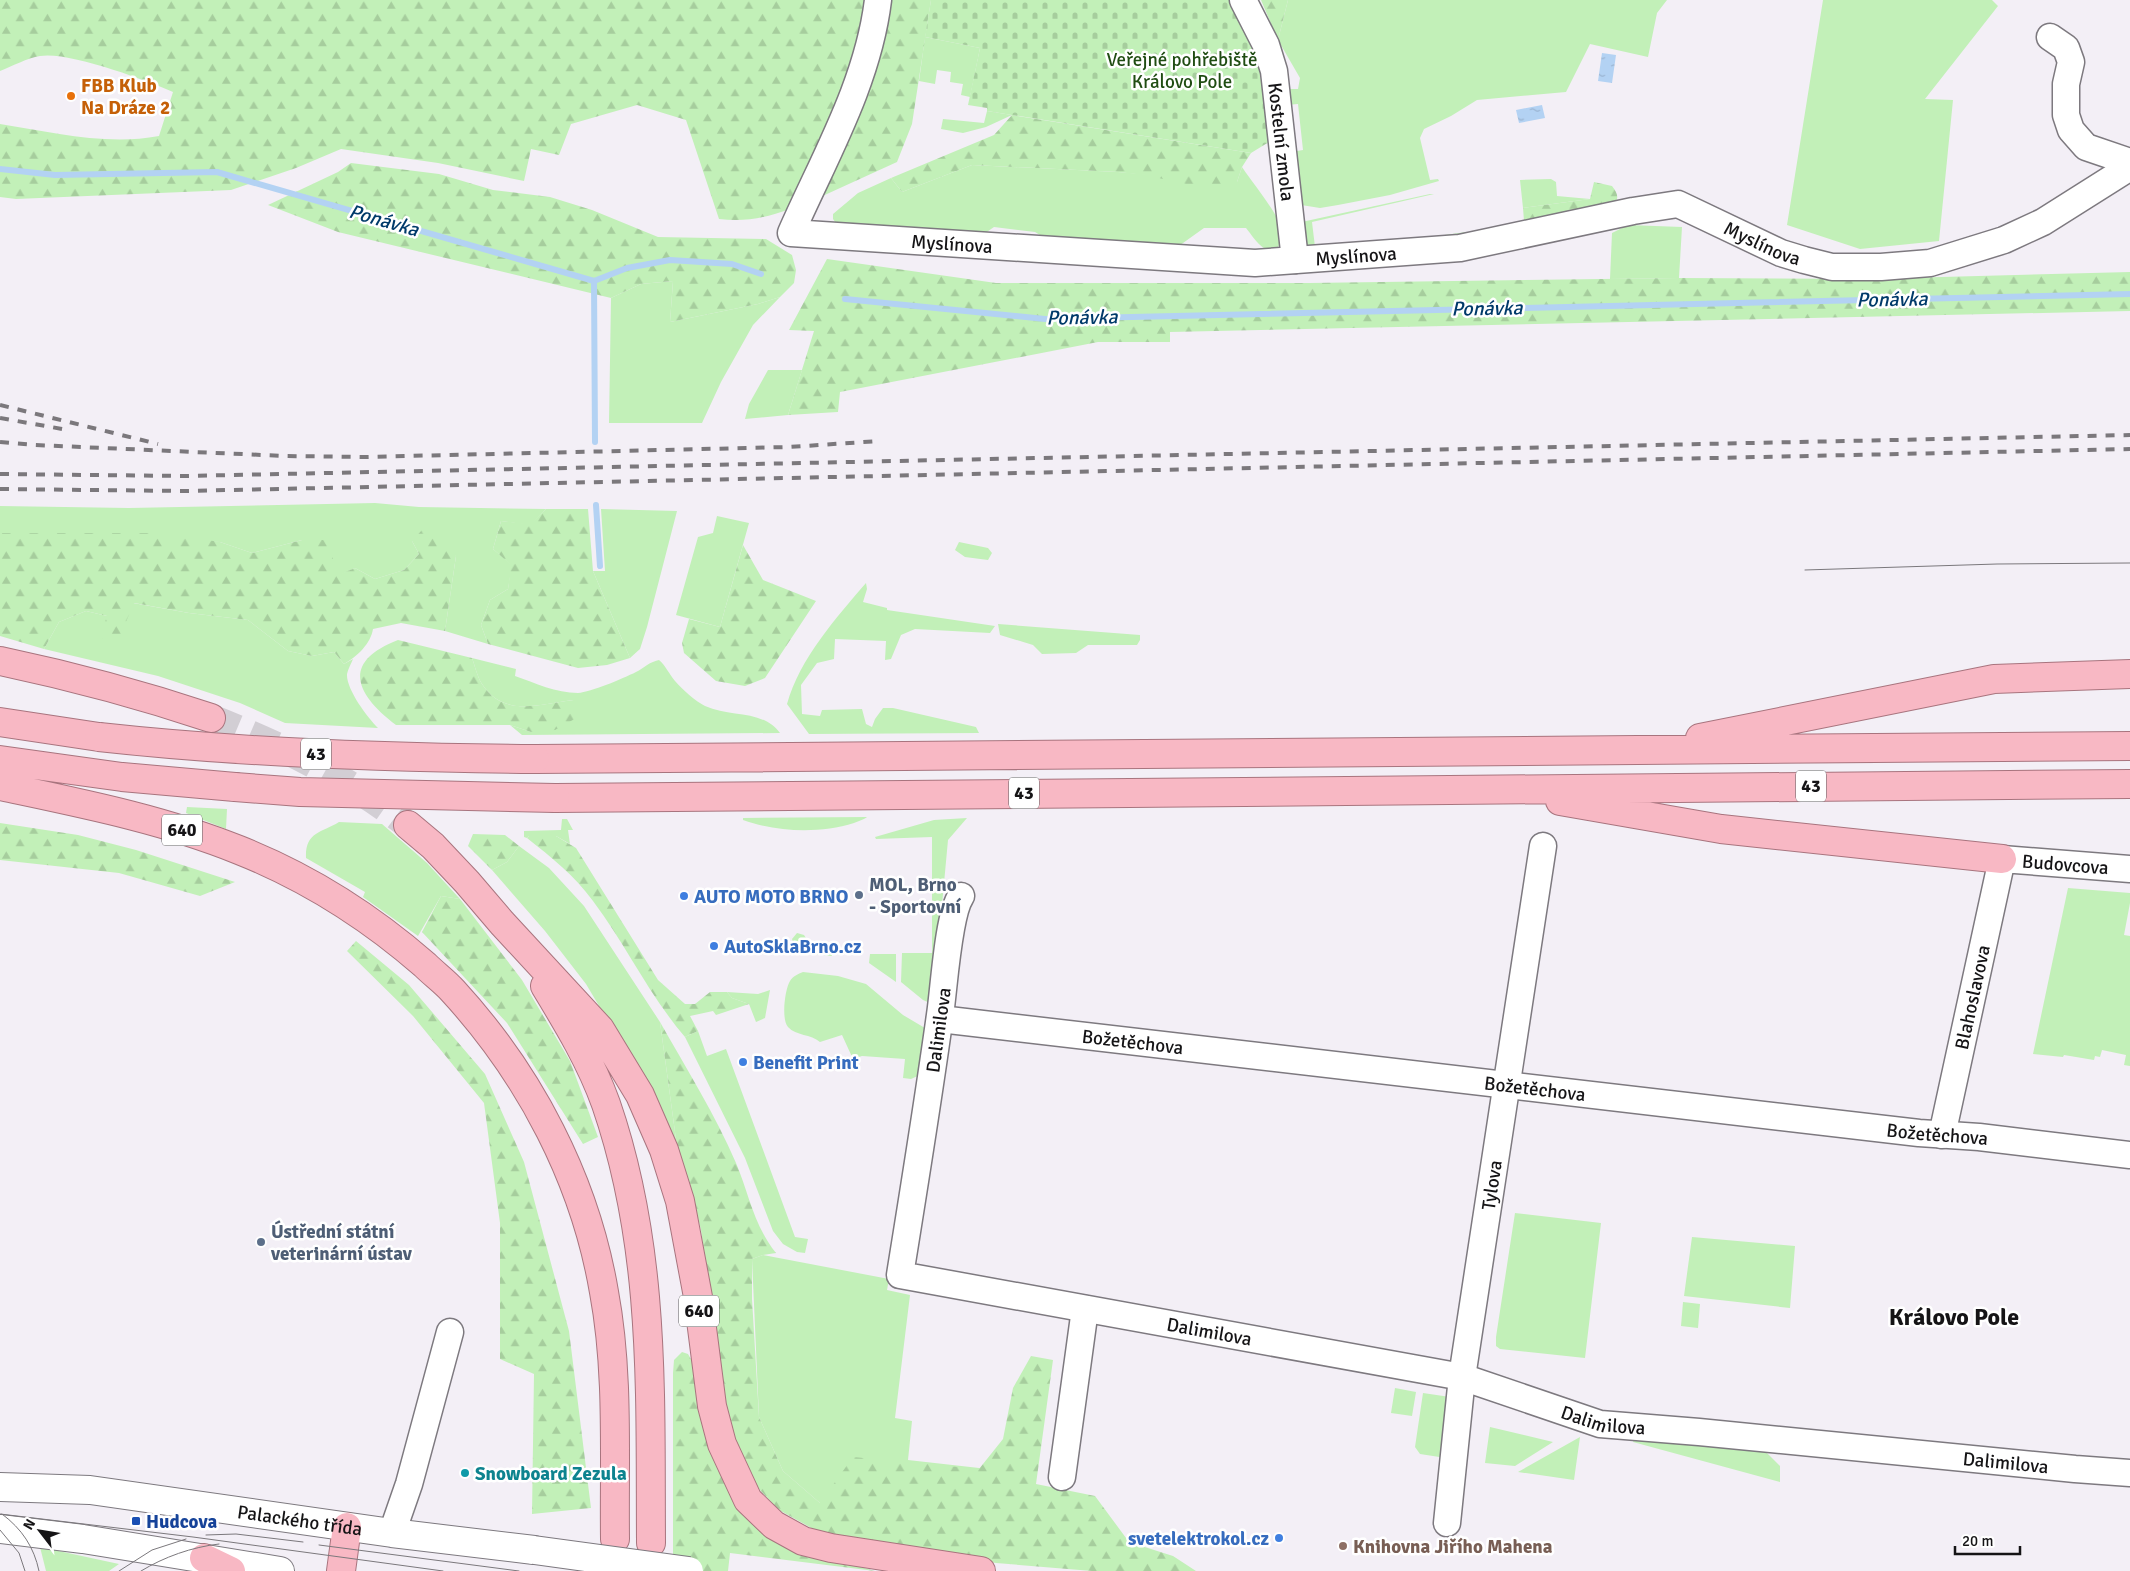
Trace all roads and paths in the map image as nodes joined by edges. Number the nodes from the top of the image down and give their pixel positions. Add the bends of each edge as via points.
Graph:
1 (878, 0) edge
2 (1243, 0) edge
3 (2050, 37) dead end
4 (2130, 162) edge
5 (2130, 168) edge
6 (1295, 260) junction
7 (0, 661) edge
8 (2130, 674) edge
9 (211, 718) tunnel mouth
10 (0, 722) edge
11 (2130, 746) edge
12 (1635, 751) junction
13 (0, 760) edge
14 (0, 784) edge
15 (2130, 784) edge
16 (231, 787) junction
17 (1492, 789) junction
18 (408, 824) tunnel mouth
19 (1543, 846) dead end
20 (2002, 859) junction
21 (2130, 869) edge
22 (961, 896) dead end
23 (502, 923) junction
24 (940, 1019) junction
25 (1507, 1084) junction
26 (1942, 1135) junction
27 (2130, 1155) edge
28 (1085, 1309) junction
29 (450, 1332) dead end
30 (1462, 1377) junction
31 (2130, 1473) edge
32 (1062, 1477) dead end
33 (0, 1487) edge
34 (1447, 1523) dead end
35 (347, 1527) junction
36 (0, 1529) edge
37 (392, 1533) junction
38 (615, 1539) dead end
39 (651, 1543) dead end
40 (204, 1558) junction
41 (232, 1571) edge
42 (280, 1571) edge
43 (341, 1571) edge
44 (688, 1571) edge
45 (980, 1571) edge

1 - 6 street, Myslínova via 853,97 791,233 1255,263
2 - 6 street, Kostelní zmola via 1266,45 1274,71
3 - 4 street via 2077,52 2066,84 2066,115 2071,130 2086,147
5 - 6 street, Myslínova via 2043,222 2004,240 1930,263 1832,267 1781,253 1678,204 1460,248
7 - 9 highway via 78,679
8 - 12 highway via 1994,679
10 - 12 highway, 43, bridge via 99,737 233,750 416,758
11 - 12 highway, 43
13 - 16 highway, 43 via 122,778
14 - 16 highway via 114,794
14 - 38 highway, 640 via 120,812 241,850 352,908 398,942 452,990 495,1043 546,1122 567,1164 595,1248 605,1293 611,1353
15 - 17 highway, 43
16 - 17 highway, 43, bridge via 300,792 555,798
17 - 20 highway via 1721,829
18 - 23 highway, 640 via 444,858
19 - 25 street, Tylova
20 - 21 street, Budovcova
20 - 26 street, Blahoslavova
22 - 24 street, Dalimilova via 956,904
23 - 39 highway, 640 via 575,1036 605,1103 628,1176 647,1304
23 - 45 highway, 640 via 600,1029 640,1095 664,1150 680,1201 698,1297 712,1406 722,1444 748,1500 774,1525 803,1541
24 - 25 street, Božetěchova
24 - 28 street, Dalimilova via 900,1274
25 - 26 street, Božetěchova
25 - 30 street, Tylova
26 - 27 street, Božetěchova
28 - 30 street, Dalimilova
28 - 32 street
29 - 37 street
30 - 31 street, Dalimilova via 1600,1424
30 - 34 street, Tylova
33 - 35 street, Palackého třída via 90,1490
35 - 37 street, Palackého třída
35 - 43 highway
36 - 40 street
37 - 44 street, Palackého třída, bridge
40 - 41 highway
40 - 42 street

